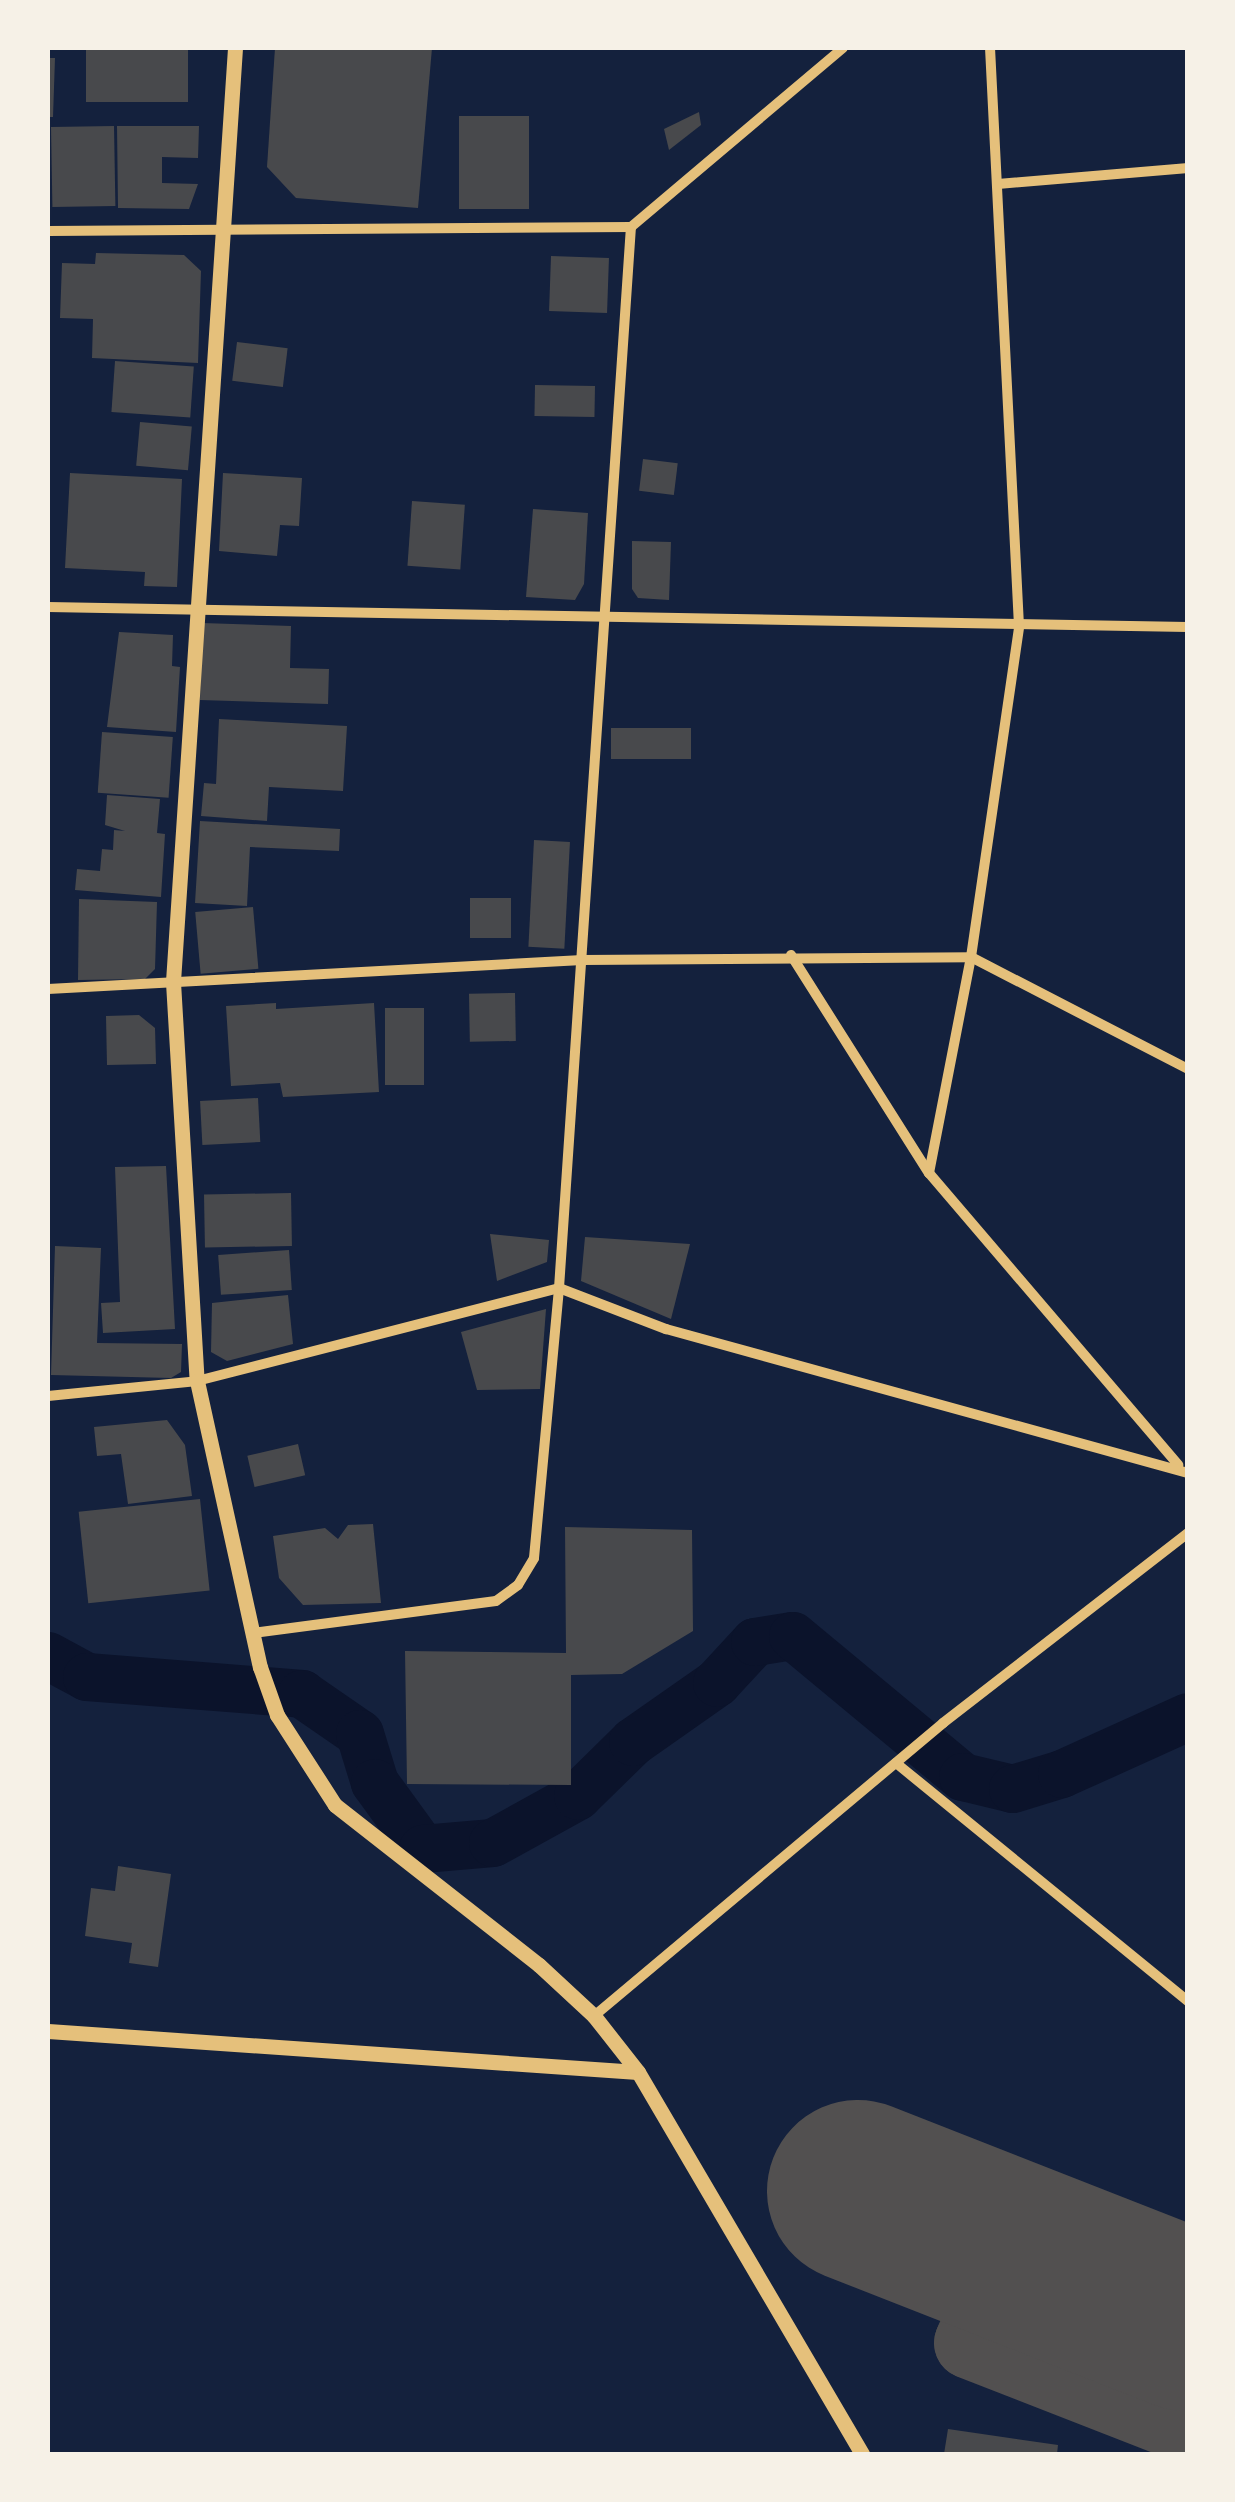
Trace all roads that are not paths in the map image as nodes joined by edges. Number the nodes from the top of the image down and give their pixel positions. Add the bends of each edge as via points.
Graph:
1 (236, 48) edge
2 (843, 48) edge
3 (990, 48) edge
4 (1188, 168) edge
5 (998, 184) junction
6 (631, 227) junction
7 (48, 231) edge
8 (227, 232) junction
9 (48, 606) edge
10 (194, 606) junction
11 (606, 618) junction
12 (1019, 626) junction
13 (1188, 627) edge
14 (791, 955) junction
15 (971, 957) junction
16 (582, 960) junction
17 (173, 982) junction
18 (48, 989) edge
19 (1188, 1069) edge
20 (929, 1173) junction
21 (559, 1288) junction
22 (197, 1381) junction
23 (48, 1396) edge
24 (1183, 1470) edge
25 (1188, 1532) edge
26 (252, 1633) junction
27 (896, 1763) junction
28 (1188, 2001) edge
29 (594, 2016) junction
30 (48, 2030) edge
31 (638, 2072) junction
32 (862, 2454) edge

1 - 8 main road
2 - 6 street
3 - 5 street
4 - 5 street
5 - 12 street
6 - 8 street
6 - 11 street
7 - 8 street
8 - 10 main road
9 - 10 street
10 - 11 street
10 - 17 main road
11 - 12 street
11 - 16 street
12 - 13 street
12 - 15 street
14 - 15 street
14 - 16 street
14 - 20 street
15 - 19 street
15 - 20 street
16 - 17 street
16 - 21 street
17 - 18 street
17 - 22 main road
20 - 24 street
21 - 22 street
21 - 24 street via 666,1328
21 - 26 street via 542,1508 534,1558 518,1585 496,1601
22 - 23 street
22 - 26 main road
25 - 27 street
26 - 29 main road via 276,1715 336,1805 539,1964
27 - 28 street
27 - 29 street
29 - 31 main road
30 - 31 main road
31 - 32 main road

